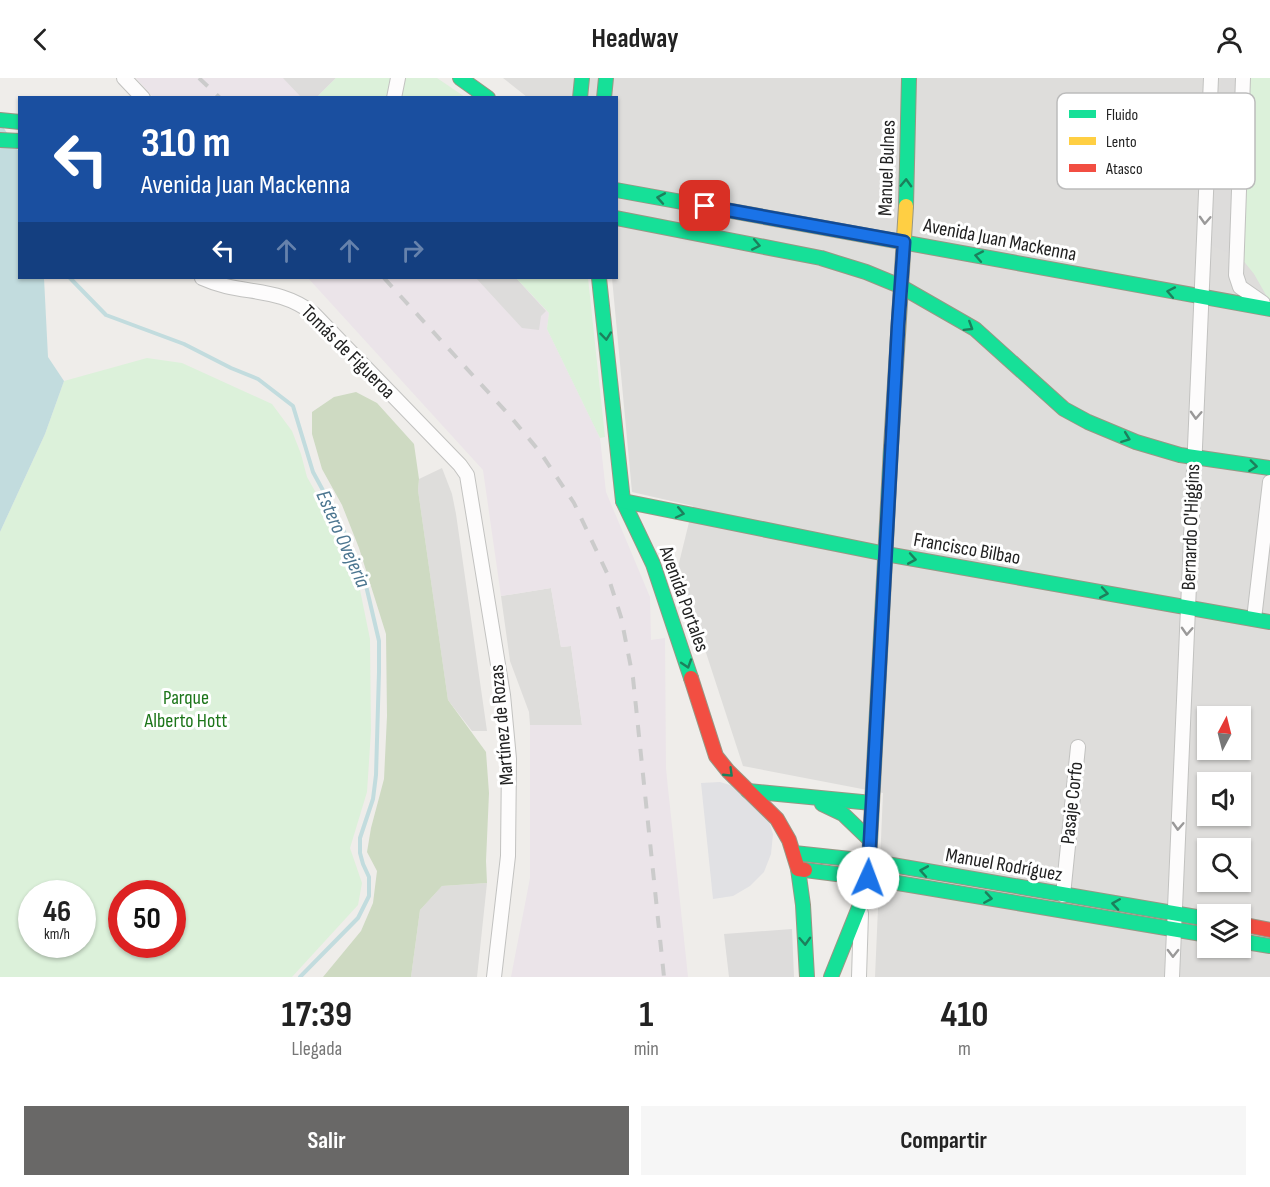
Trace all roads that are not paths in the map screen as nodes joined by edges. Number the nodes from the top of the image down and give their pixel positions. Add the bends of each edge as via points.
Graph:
1 (124, 78) edge
2 (398, 78) edge
3 (460, 78) edge
4 (582, 78) edge
5 (606, 78) edge
6 (909, 78) edge
7 (1211, 78) edge
8 (1243, 78) edge
9 (1210, 93) edge
10 (1242, 93) edge
11 (141, 96) edge
12 (394, 96) edge
13 (485, 96) edge
14 (580, 96) edge
15 (604, 96) edge
16 (0, 140) edge
17 (18, 141) edge
18 (1206, 189) edge
19 (1239, 189) edge
20 (618, 190) edge
21 (618, 218) edge
22 (904, 242) junction
23 (204, 279) edge
24 (599, 279) edge
25 (900, 286) junction
26 (1201, 297) junction
27 (1270, 309) edge
28 (1194, 458) junction
29 (1270, 468) edge
30 (467, 475) joint
31 (1270, 482) edge
32 (623, 501) junction
33 (886, 554) junction
34 (1188, 608) junction
35 (1254, 620) junction
36 (1270, 622) edge
37 (1078, 747) dead end
38 (748, 791) junction
39 (872, 803) junction
40 (782, 824) junction
41 (870, 840) junction
42 (794, 853) junction
43 (868, 861) junction
44 (798, 869) junction
45 (868, 878) junction
46 (1063, 895) junction
47 (862, 903) junction
48 (1174, 913) junction
49 (1197, 917) edge
50 (1251, 926) edge
51 (1173, 929) junction
52 (1270, 930) edge
53 (1197, 933) edge
54 (1251, 943) edge
55 (1270, 946) edge
56 (494, 977) edge
57 (807, 977) edge
58 (831, 977) edge
59 (859, 977) edge
60 (1172, 977) edge

1 - 11 street
2 - 12 street
3 - 13 main road
4 - 14 main road
5 - 15 main road
22 -> 6 main road, Manuel Bulnes
7 -> 9 street, Bernardo O'Higgins
8 - 10 street
16 - 17 main road
18 -> 26 street, Bernardo O'Higgins
19 - 27 street via 1236,275 1240,287
22 -> 20 main road, Avenida Juan Mackenna
21 -> 25 main road via 821,258
22 - 25 main road, Manuel Bulnes
26 -> 22 main road, Avenida Juan Mackenna
23 - 30 street, Tomás de Figueroa via 300,303
24 -> 32 main road, Avenida Portales
25 -> 28 main road via 975,329 1064,409 1125,438
25 - 33 main road, Manuel Bulnes
26 - 27 main road, Avenida Juan Mackenna
26 -> 28 street, Bernardo O'Higgins
28 -> 29 main road
28 - 34 street, Bernardo O'Higgins
30 - 56 street, Martínez de Rozas via 503,695 509,759 508,856
31 - 35 street
32 -> 33 main road, Francisco Bilbao
32 -> 38 main road, Avenida Portales via 668,604 714,752 721,765
33 -> 34 main road, Francisco Bilbao
33 - 39 main road, Manuel Bulnes
34 - 35 main road, Francisco Bilbao
34 -> 48 street, Bernardo O'Higgins
35 - 36 main road, Francisco Bilbao
37 - 46 street, Pasaje Corfo
38 - 39 main road
38 - 40 main road, Avenida Portales
39 - 41 main road, Manuel Bulnes
40 - 41 main road via 782,812 788,804 821,804 850,818
40 - 42 main road, Avenida Portales
41 - 43 main road, Manuel Bulnes
42 - 43 main road, Manuel Rodríguez
42 - 44 main road, Avenida Portales
43 - 45 main road, Manuel Bulnes
46 -> 43 main road, Manuel Rodríguez
44 - 45 main road, Manuel Rodríguez
44 -> 57 main road, Avenida Portales
45 - 47 main road, Manuel Bulnes
45 -> 51 main road, Manuel Rodríguez
48 -> 46 main road, Manuel Rodríguez
47 - 58 main road
47 - 59 street, Manuel Bulnes
48 - 49 main road, Manuel Rodríguez
48 - 51 street, Bernardo O'Higgins
50 - 52 main road
51 - 53 main road, Manuel Rodríguez
51 -> 60 street, Bernardo O'Higgins
54 - 55 main road

